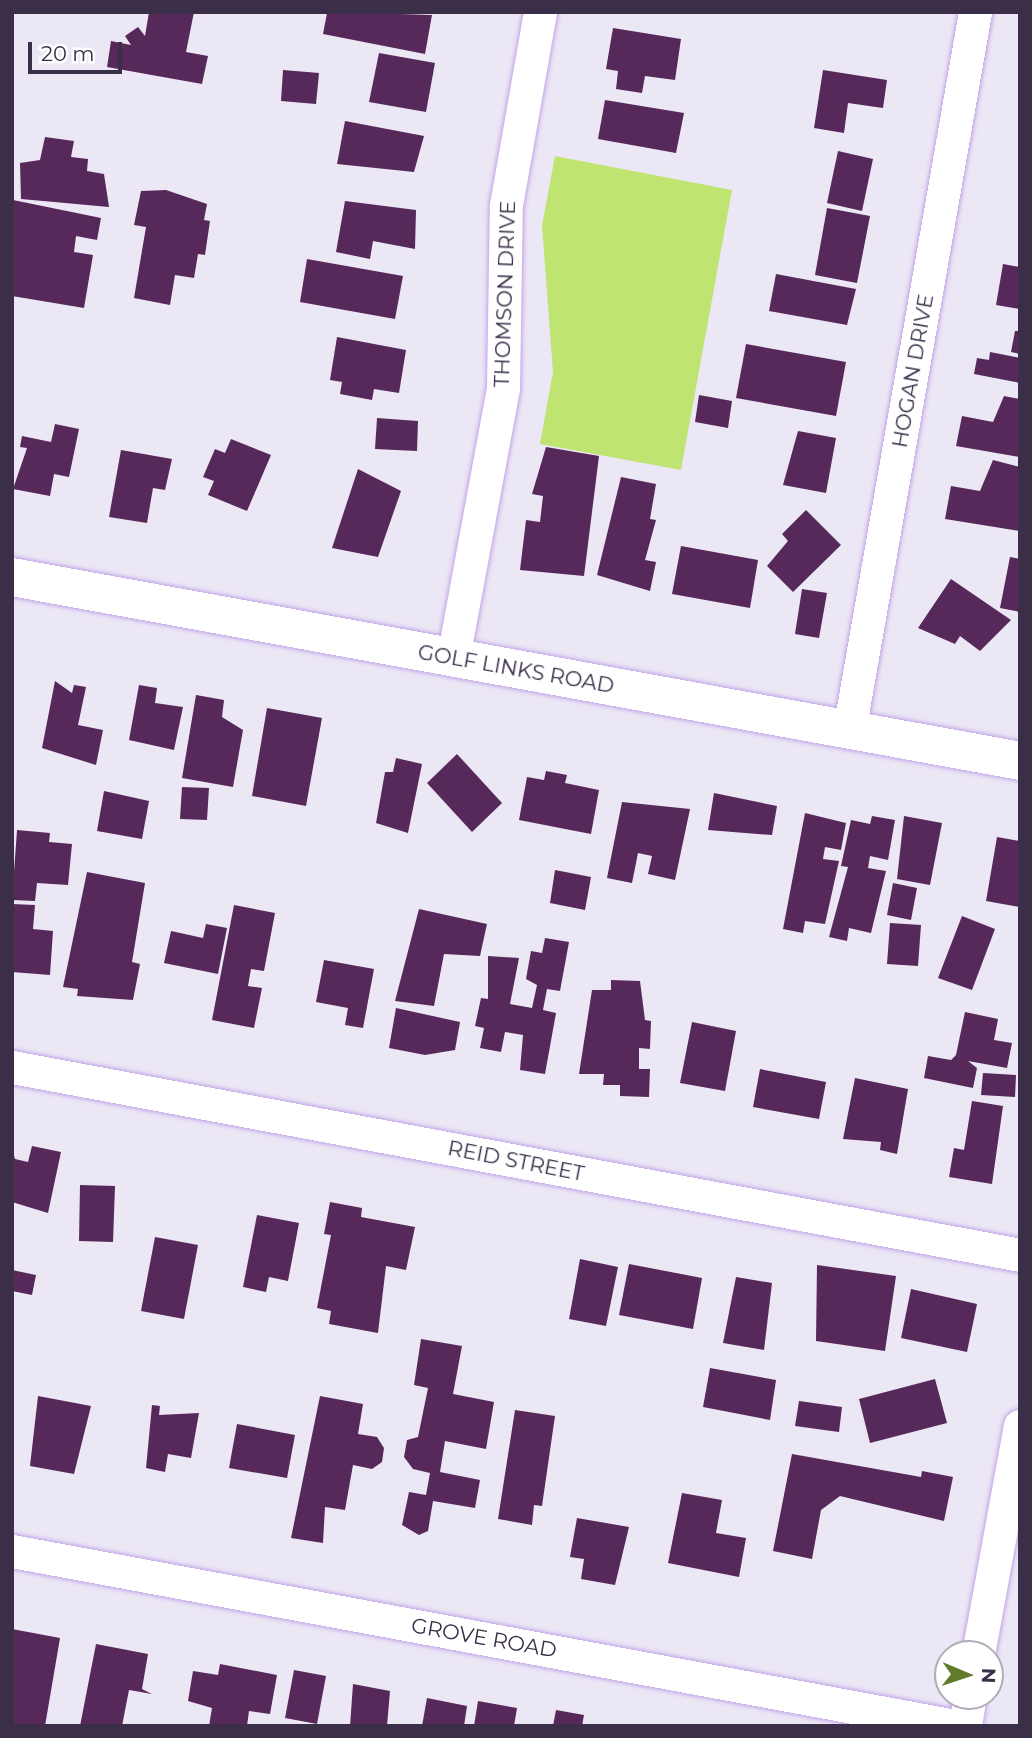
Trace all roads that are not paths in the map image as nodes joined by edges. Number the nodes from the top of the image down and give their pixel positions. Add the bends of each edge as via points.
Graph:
1 (540, 12) edge
2 (975, 12) edge
3 (12, 577) edge
4 (453, 658) junction
5 (849, 731) junction
6 (1020, 761) edge
7 (12, 1067) edge
8 (1020, 1255) edge
9 (1020, 1426) edge
10 (12, 1551) edge
11 (1006, 1577) edge
12 (983, 1640) edge
13 (955, 1726) edge

1 - 4 street, THOMSON DRIVE via 506,205 503,388
2 - 5 street, HOGAN DRIVE
3 - 4 main road, GOLF LINKS ROAD
4 - 5 main road, GOLF LINKS ROAD
5 - 6 main road, GOLF LINKS ROAD
7 - 8 street, REID STREET
9 - 11 street
10 - 13 street, GROVE ROAD
11 - 12 street

